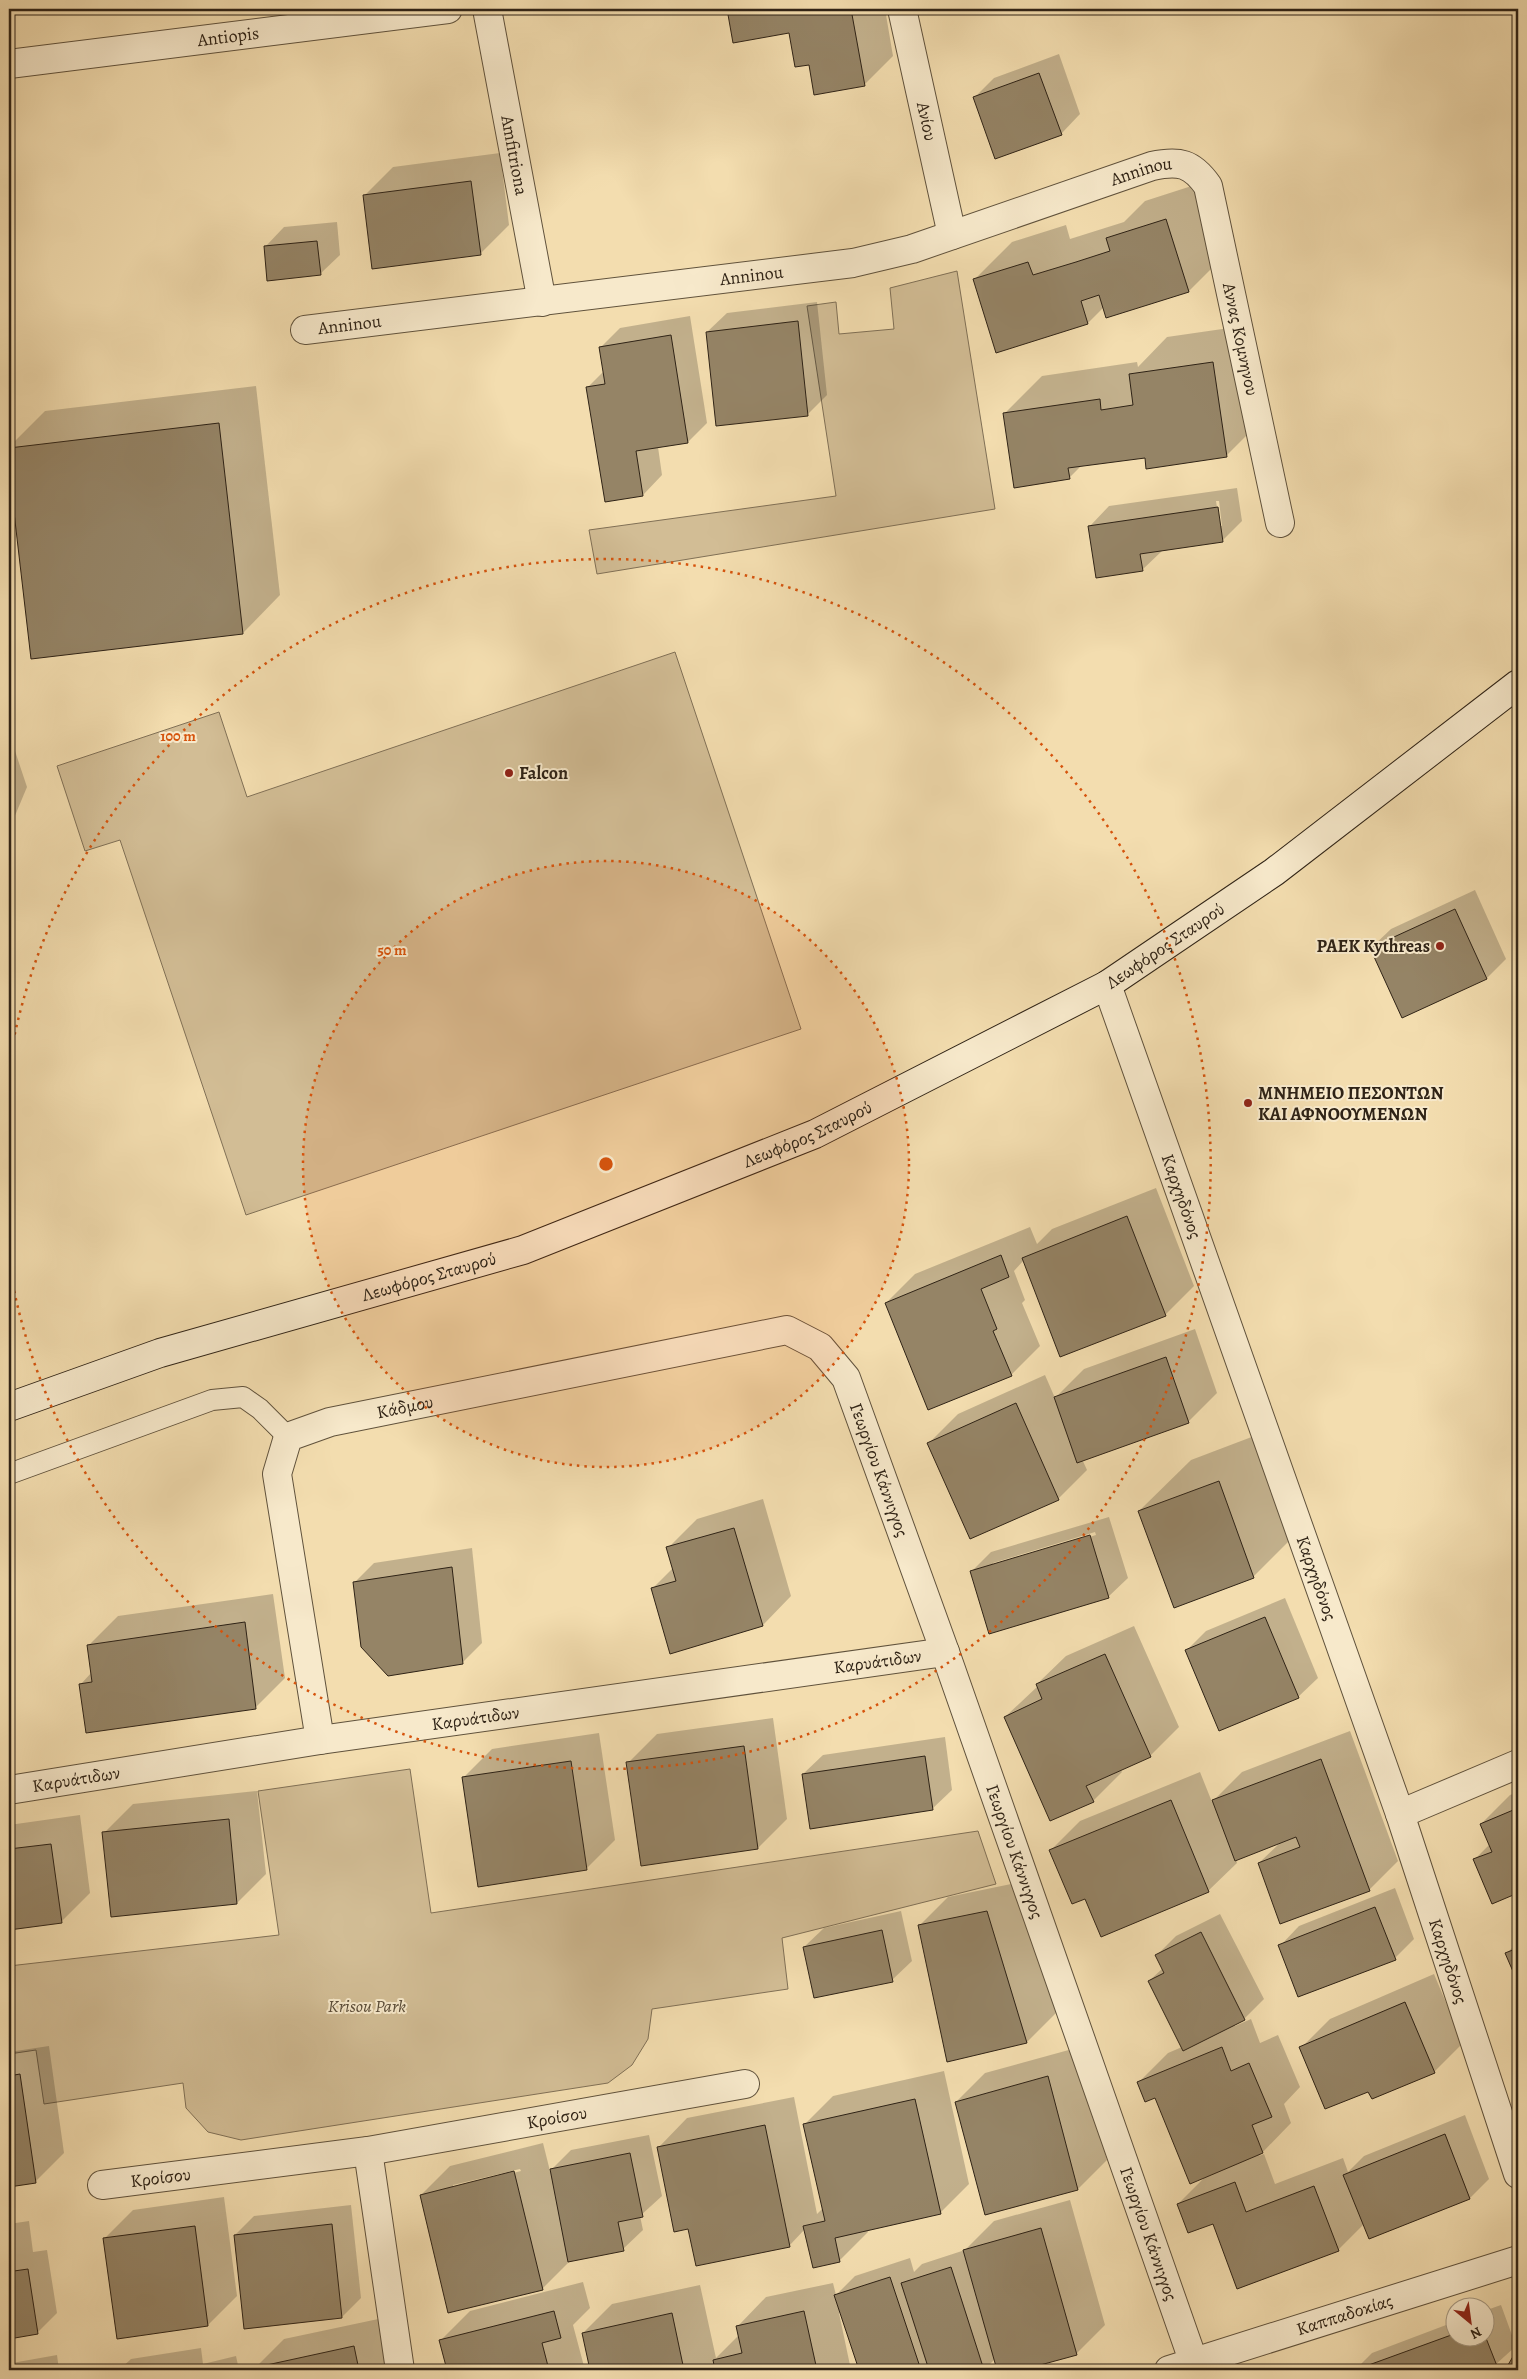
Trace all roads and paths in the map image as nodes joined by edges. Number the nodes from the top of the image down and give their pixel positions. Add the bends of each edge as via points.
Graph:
1 (448, 9) edge
2 (487, 9) edge
3 (902, 9) edge
4 (9, 64) edge
5 (1185, 165) joint
6 (952, 235) junction
7 (542, 302) junction
8 (305, 330) dead end
9 (1280, 523) dead end
10 (1518, 684) edge
11 (1107, 985) junction
12 (820, 1347) joint
13 (9, 1408) edge
14 (288, 1437) junction
15 (9, 1474) edge
16 (945, 1652) junction
17 (320, 1740) junction
18 (1518, 1764) edge
19 (9, 1790) edge
20 (1400, 1814) junction
21 (745, 2084) dead end
22 (368, 2151) junction
23 (1518, 2174) edge
24 (102, 2185) dead end
25 (1518, 2260) edge
26 (1182, 2366) edge
27 (400, 2370) edge

1 - 4 street, Antiopis
2 - 7 street, Amfitriona
3 - 6 street, Ανίου
5 - 6 street, Anninou via 1170,161 1152,166
5 - 9 street, Αννας Κομνηνου via 1198,172 1208,186
6 - 7 street, Anninou via 912,249 853,263
7 - 8 street, Anninou
10 - 11 street, Λεωφόρος Σταυρού via 1274,872
11 - 13 street, Λεωφόρος Σταυρού via 815,1134 523,1250 160,1354
11 - 20 street, Καρχηδόνος
12 - 14 street, Κάδμου via 787,1330 330,1422
12 - 16 street, Γεωργίου Κάννιγγος via 846,1378
14 - 15 lane via 243,1397 212,1400
14 - 17 street via 277,1474
16 - 17 street, Καρυάτιδων
16 - 26 street, Γεωργίου Κάννιγγος
17 - 19 street, Καρυάτιδων
18 - 20 street
20 - 23 street, Καρχηδόνος
21 - 22 street, Κροίσου
22 - 24 street, Κροίσου
22 - 27 street
25 - 26 street, Καππαδοκίας

